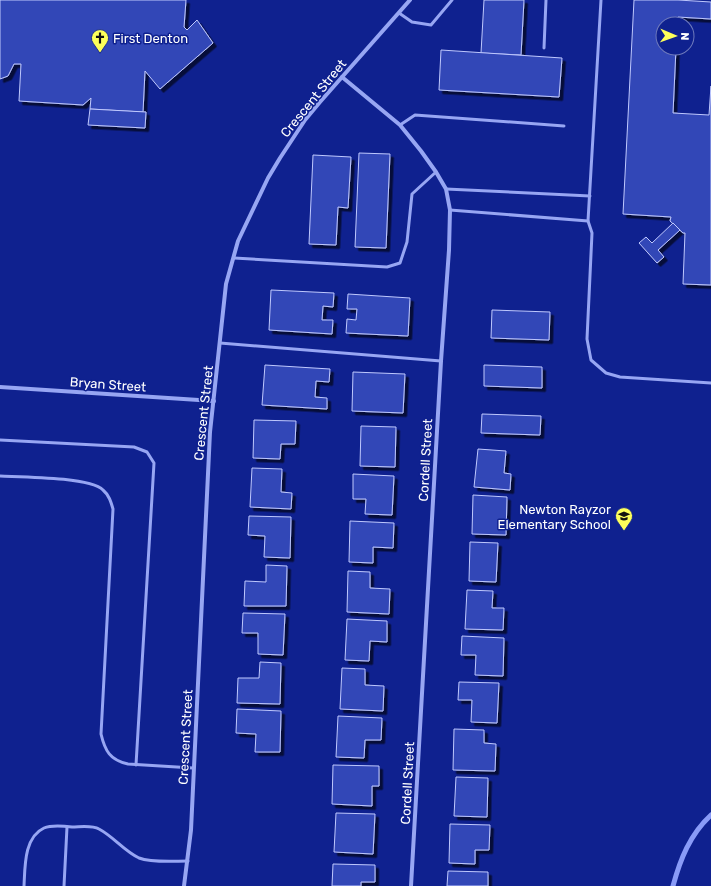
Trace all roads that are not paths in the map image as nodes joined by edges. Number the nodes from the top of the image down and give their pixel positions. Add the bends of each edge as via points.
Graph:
1 (410, 0) edge
2 (452, 0) edge
3 (546, 0) edge
4 (602, 0) edge
5 (399, 13) junction
6 (544, 48) dead end
7 (342, 77) junction
8 (400, 125) junction
9 (564, 126) dead end
10 (436, 172) junction
11 (446, 189) junction
12 (590, 196) junction
13 (450, 210) junction
14 (588, 221) junction
15 (234, 258) junction
16 (220, 343) junction
17 (441, 361) junction
18 (711, 383) edge
19 (0, 387) edge
20 (214, 401) junction
21 (0, 440) edge
22 (0, 476) edge
23 (136, 765) junction
24 (193, 768) junction
25 (67, 826) junction
26 (188, 861) junction
27 (24, 886) edge
28 (64, 886) edge
29 (184, 886) edge
30 (411, 886) edge

1 - 5 street, Crescent Street
2 - 5 lane via 431,25 412,22
3 - 6 lane
4 - 12 lane
5 - 7 street, Crescent Street
7 - 8 street, Cordell Street
7 - 15 street, Crescent Street via 305,120 268,178 238,241
8 - 9 lane via 415,115
8 - 10 street, Cordell Street
10 - 11 street, Cordell Street
10 - 15 lane via 412,194 407,242 400,263 387,267
11 - 12 lane
11 - 13 street, Cordell Street
12 - 14 lane
13 - 14 lane
13 - 17 street, Cordell Street
14 - 18 lane via 592,233 587,339 591,360 606,373 620,377
15 - 16 street, Crescent Street via 226,284
16 - 17 lane
16 - 20 street, Crescent Street
17 - 30 street, Cordell Street
19 - 20 street, Bryan Street
20 - 24 street, Crescent Street via 210,432
21 - 23 lane via 134,447 147,452 154,464
22 - 23 lane via 81,481 103,489 110,498 114,509 101,734 104,748 111,756 119,762
23 - 24 lane
24 - 26 street, Crescent Street
25 - 26 lane via 97,828 139,858
25 - 27 lane via 45,828 36,834 29,846
25 - 28 lane
26 - 29 street, Crescent Street

